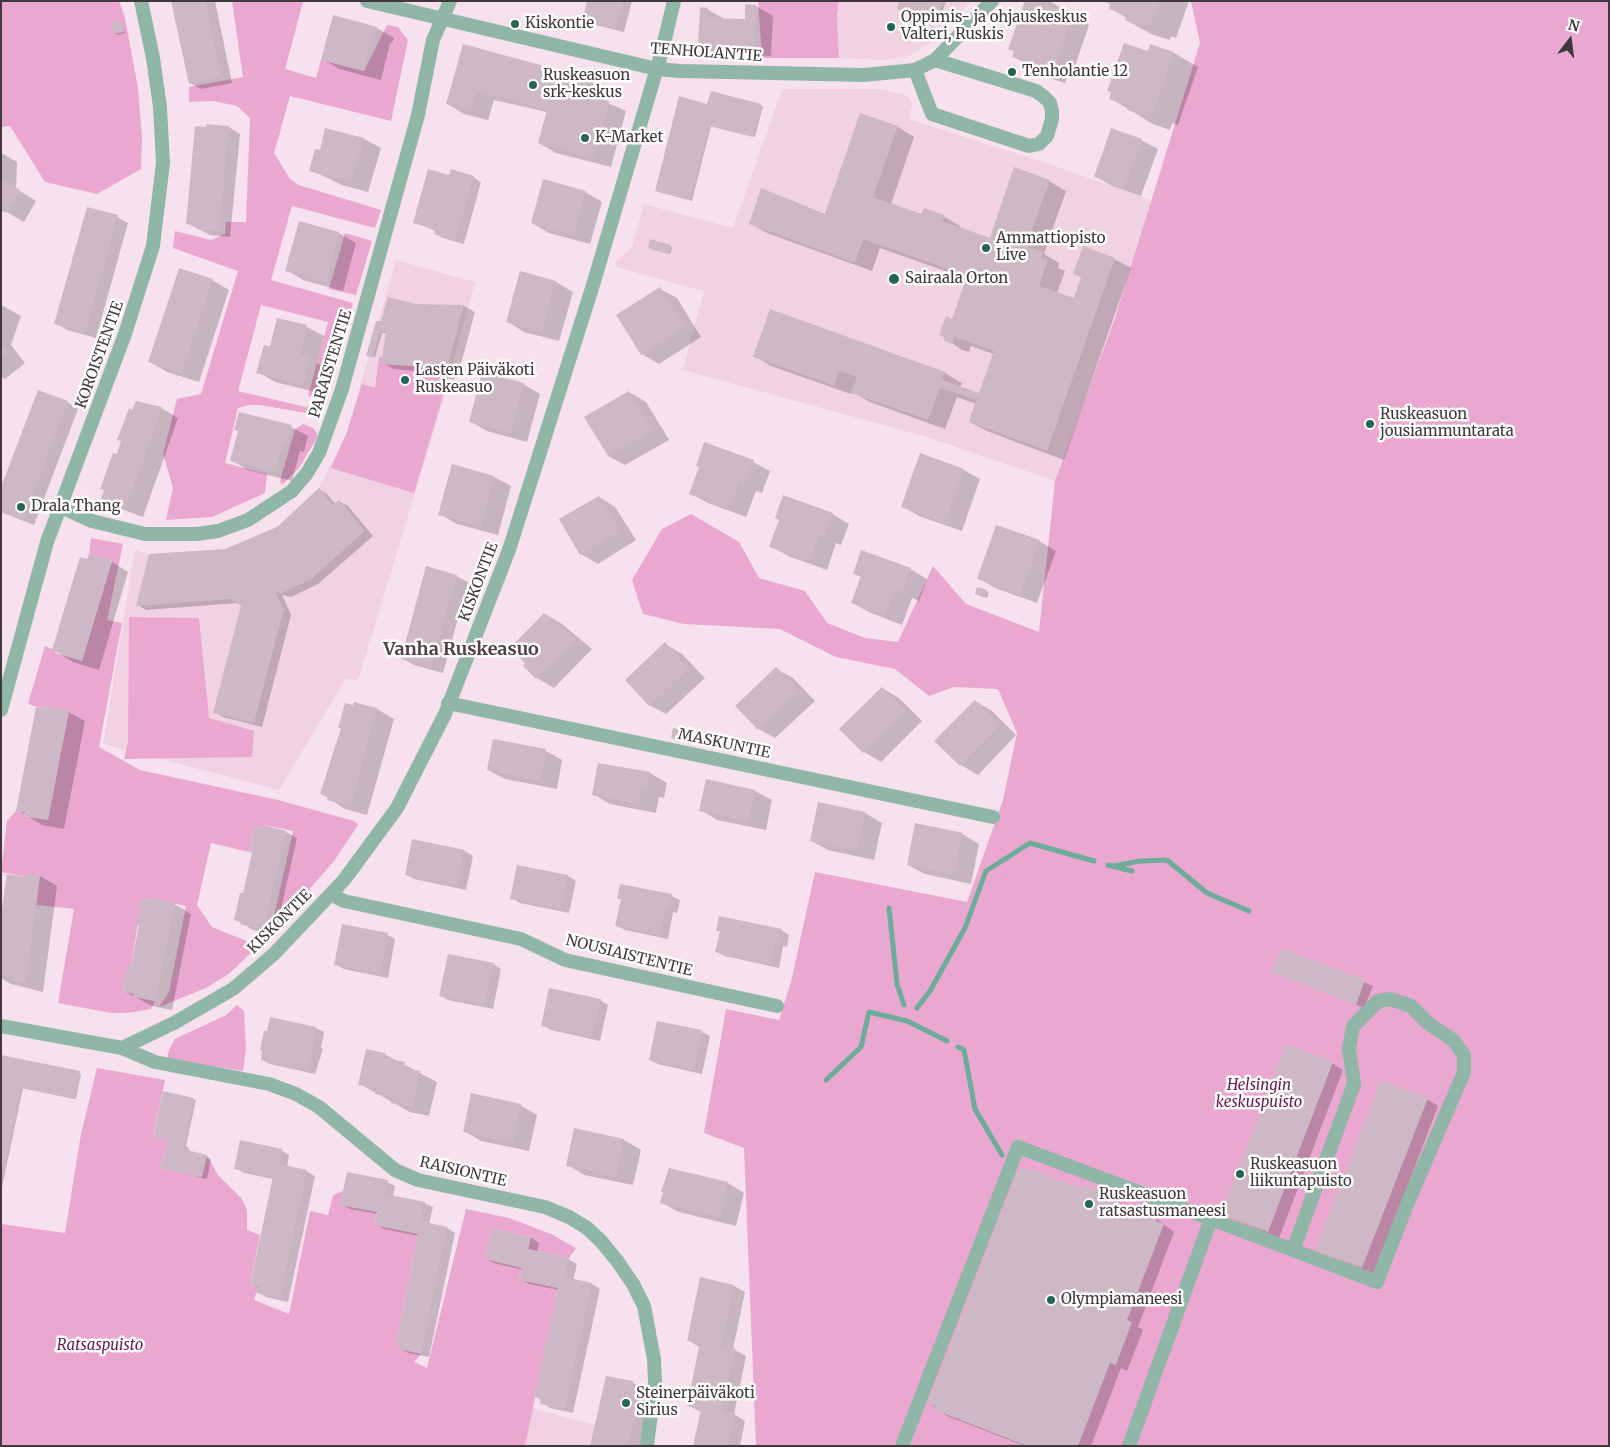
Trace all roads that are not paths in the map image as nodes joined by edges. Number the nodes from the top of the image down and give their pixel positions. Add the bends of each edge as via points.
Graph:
1 (141, 1) edge
2 (367, 1) edge
3 (450, 1) edge
4 (674, 1) edge
5 (992, 1) edge
6 (441, 18) junction
7 (935, 60) junction
8 (657, 69) junction
9 (915, 70) junction
10 (60, 507) junction
11 (448, 703) junction
12 (1, 710) edge
13 (993, 817) dead end
14 (331, 894) junction
15 (776, 1006) dead end
16 (1, 1026) edge
17 (122, 1048) junction
18 (1211, 1219) junction
19 (1293, 1250) junction
20 (648, 1446) edge
21 (902, 1446) edge
22 (1129, 1446) edge

1 - 10 street, KOROISTENTIE via 153,58 163,163 153,246 125,334
2 - 6 street, TENHOLANTIE
3 - 6 street, PARAISTENTIE
4 - 8 street, KISKONTIE
5 - 7 street, TENHOLANTIE
6 - 8 street, TENHOLANTIE
6 - 10 street, PARAISTENTIE via 430,49 418,115 344,380 319,454 307,473 292,491 248,520 204,533 145,534 92,521
7 - 9 street, TENHOLANTIE
7 - 9 street via 1036,91 1050,103 1052,110 1047,136 1039,144 1029,146 932,114
8 - 9 street, TENHOLANTIE via 864,75
8 - 11 street, KISKONTIE via 511,543
10 - 12 street, KOROISTENTIE via 35,582
11 - 13 street, MASKUNTIE
11 - 14 street, KISKONTIE via 397,808
14 - 15 street, NOUSIAISTENTIE via 344,901 521,939 565,960
14 - 17 street, KISKONTIE via 274,954 233,989
16 - 17 street
17 - 20 street, RAISIONTIE via 155,1062 268,1084 296,1094 319,1107 396,1170 418,1180 545,1207 569,1216 587,1228 623,1270 644,1306 655,1367
18 - 19 street
18 - 21 street via 1018,1147
18 - 22 street
19 - 19 street via 1377,1282 1464,1072 1464,1055 1453,1040 1410,1006 1390,999 1378,1001 1353,1026 1349,1048 1354,1084

